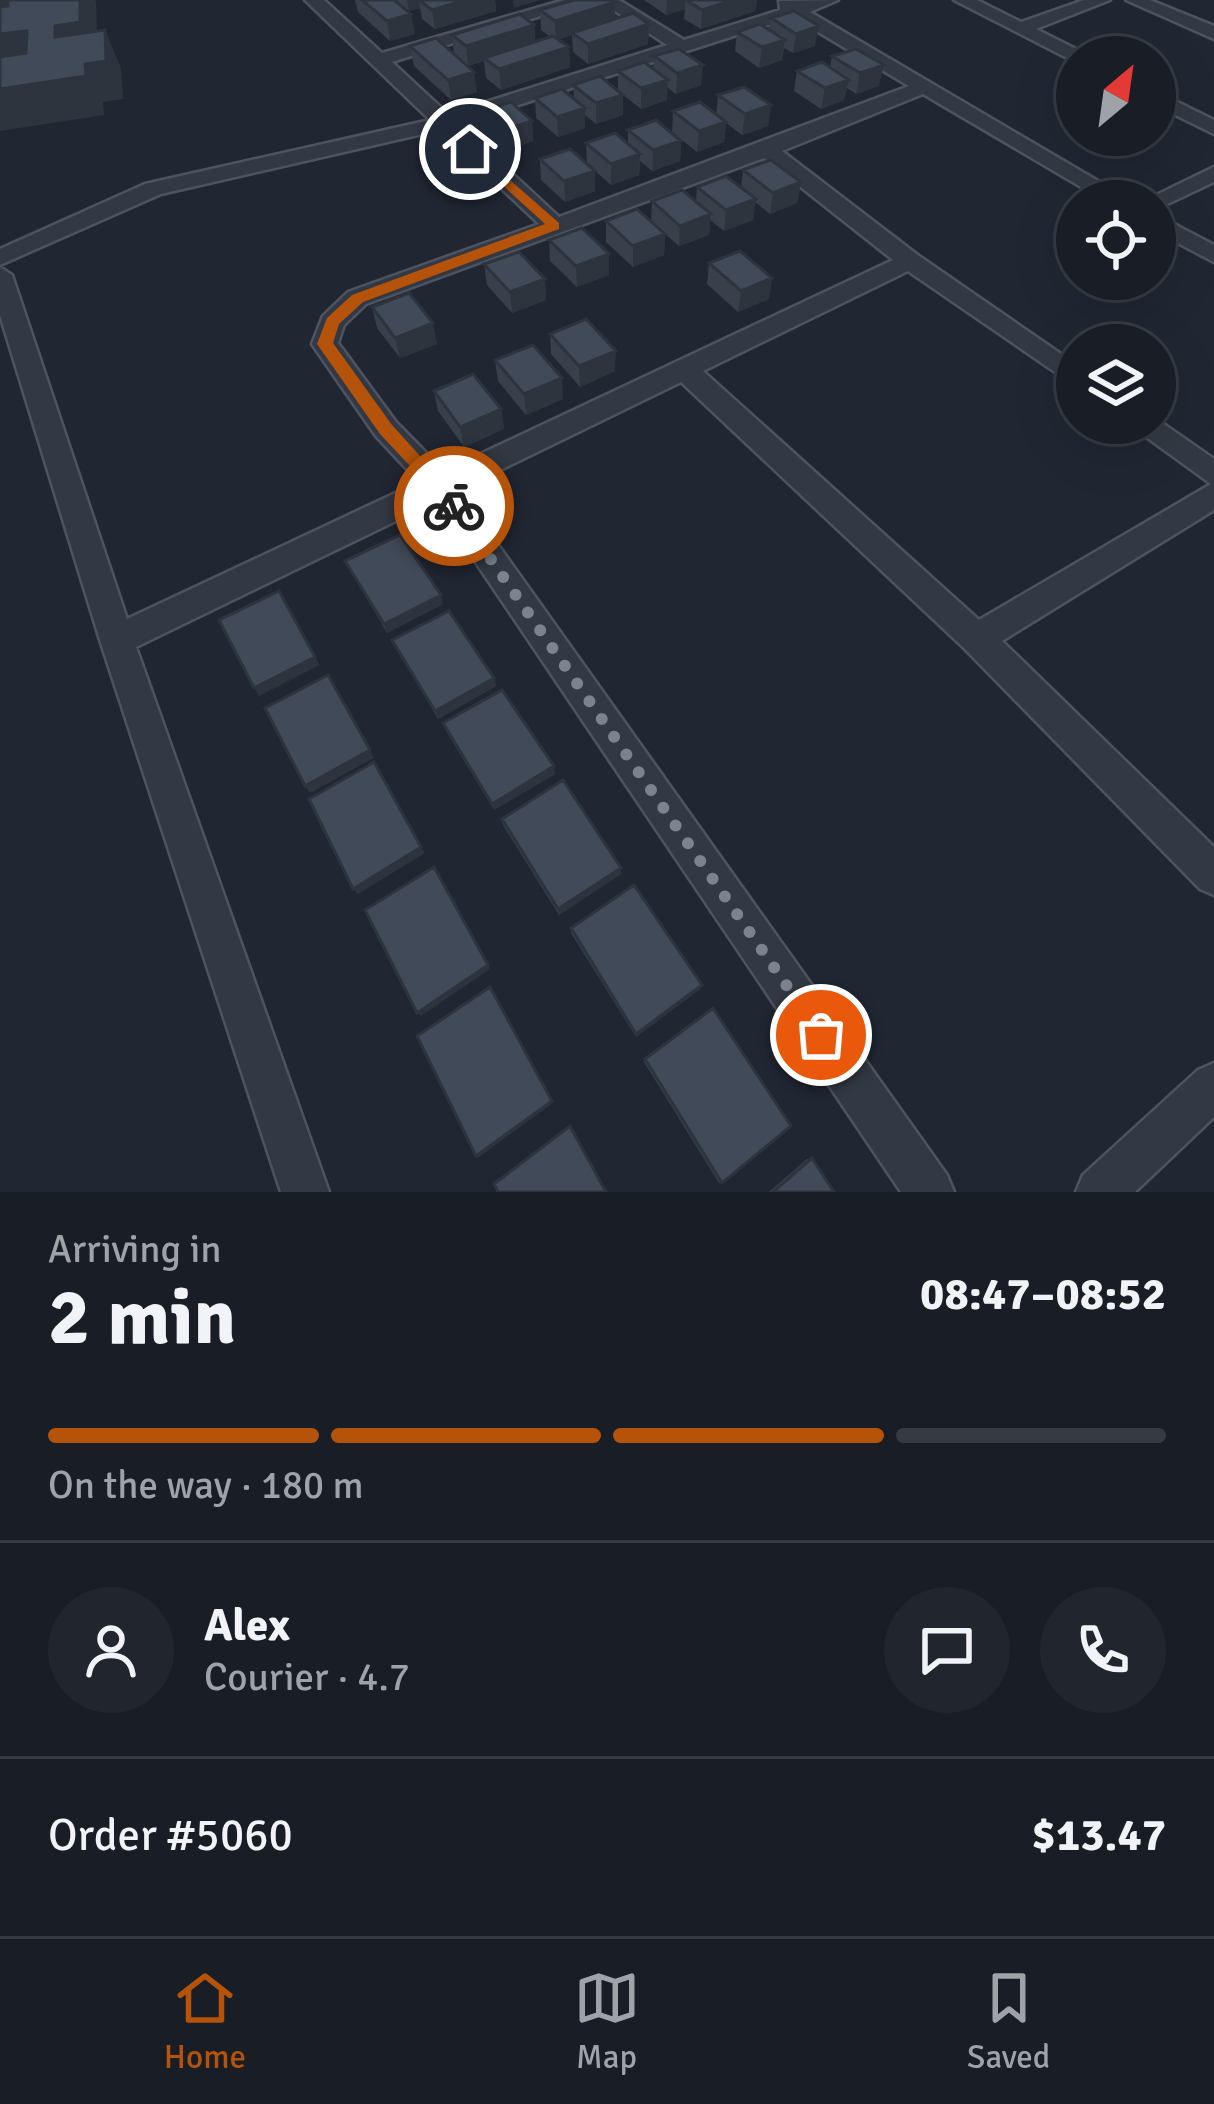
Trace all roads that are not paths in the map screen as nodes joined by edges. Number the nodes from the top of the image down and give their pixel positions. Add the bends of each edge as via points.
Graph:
1 (583, 0) edge
2 (607, 0) edge
3 (829, 0) edge
4 (963, 0) edge
5 (1101, 0) edge
6 (1135, 0) edge
7 (324, 2) edge
8 (786, 5) edge
9 (1022, 28) junction
10 (1214, 33) edge
11 (1056, 46) edge
12 (682, 47) junction
13 (377, 59) junction
14 (921, 88) junction
15 (1176, 108) edge
16 (442, 123) junction
17 (1214, 128) edge
18 (766, 150) junction
19 (1214, 174) edge
20 (1083, 180) edge
21 (1176, 191) edge
22 (554, 226) junction
23 (1176, 233) edge
24 (1214, 255) edge
25 (0, 258) edge
26 (910, 261) junction
27 (0, 275) edge
28 (1056, 363) edge
29 (683, 368) junction
30 (1170, 444) edge
31 (1214, 475) edge
32 (440, 486) junction
33 (1214, 495) edge
34 (977, 639) junction
35 (117, 640) junction
36 (1214, 875) edge
37 (1214, 1086) edge
38 (305, 1192) edge
39 (930, 1192) edge
40 (1100, 1192) edge

1 - 13 street
2 - 12 street
3 - 8 street
4 - 9 street
5 - 9 street
6 - 10 street
7 - 13 street
8 - 12 street
8 - 14 street
9 - 11 street
12 - 16 street
13 - 16 street
14 - 18 street
14 - 20 street
15 - 17 street
16 - 22 street
16 - 25 street via 148,190
18 - 22 street
18 - 26 street
19 - 21 street
22 - 32 street via 357,298 332,322 325,344 386,429
23 - 24 street
26 - 28 street
26 - 29 street
27 - 35 street
29 - 32 street
29 - 34 street
30 - 31 street
32 - 35 street
32 - 39 street
33 - 34 street
34 - 36 street
35 - 38 street
37 - 40 street

